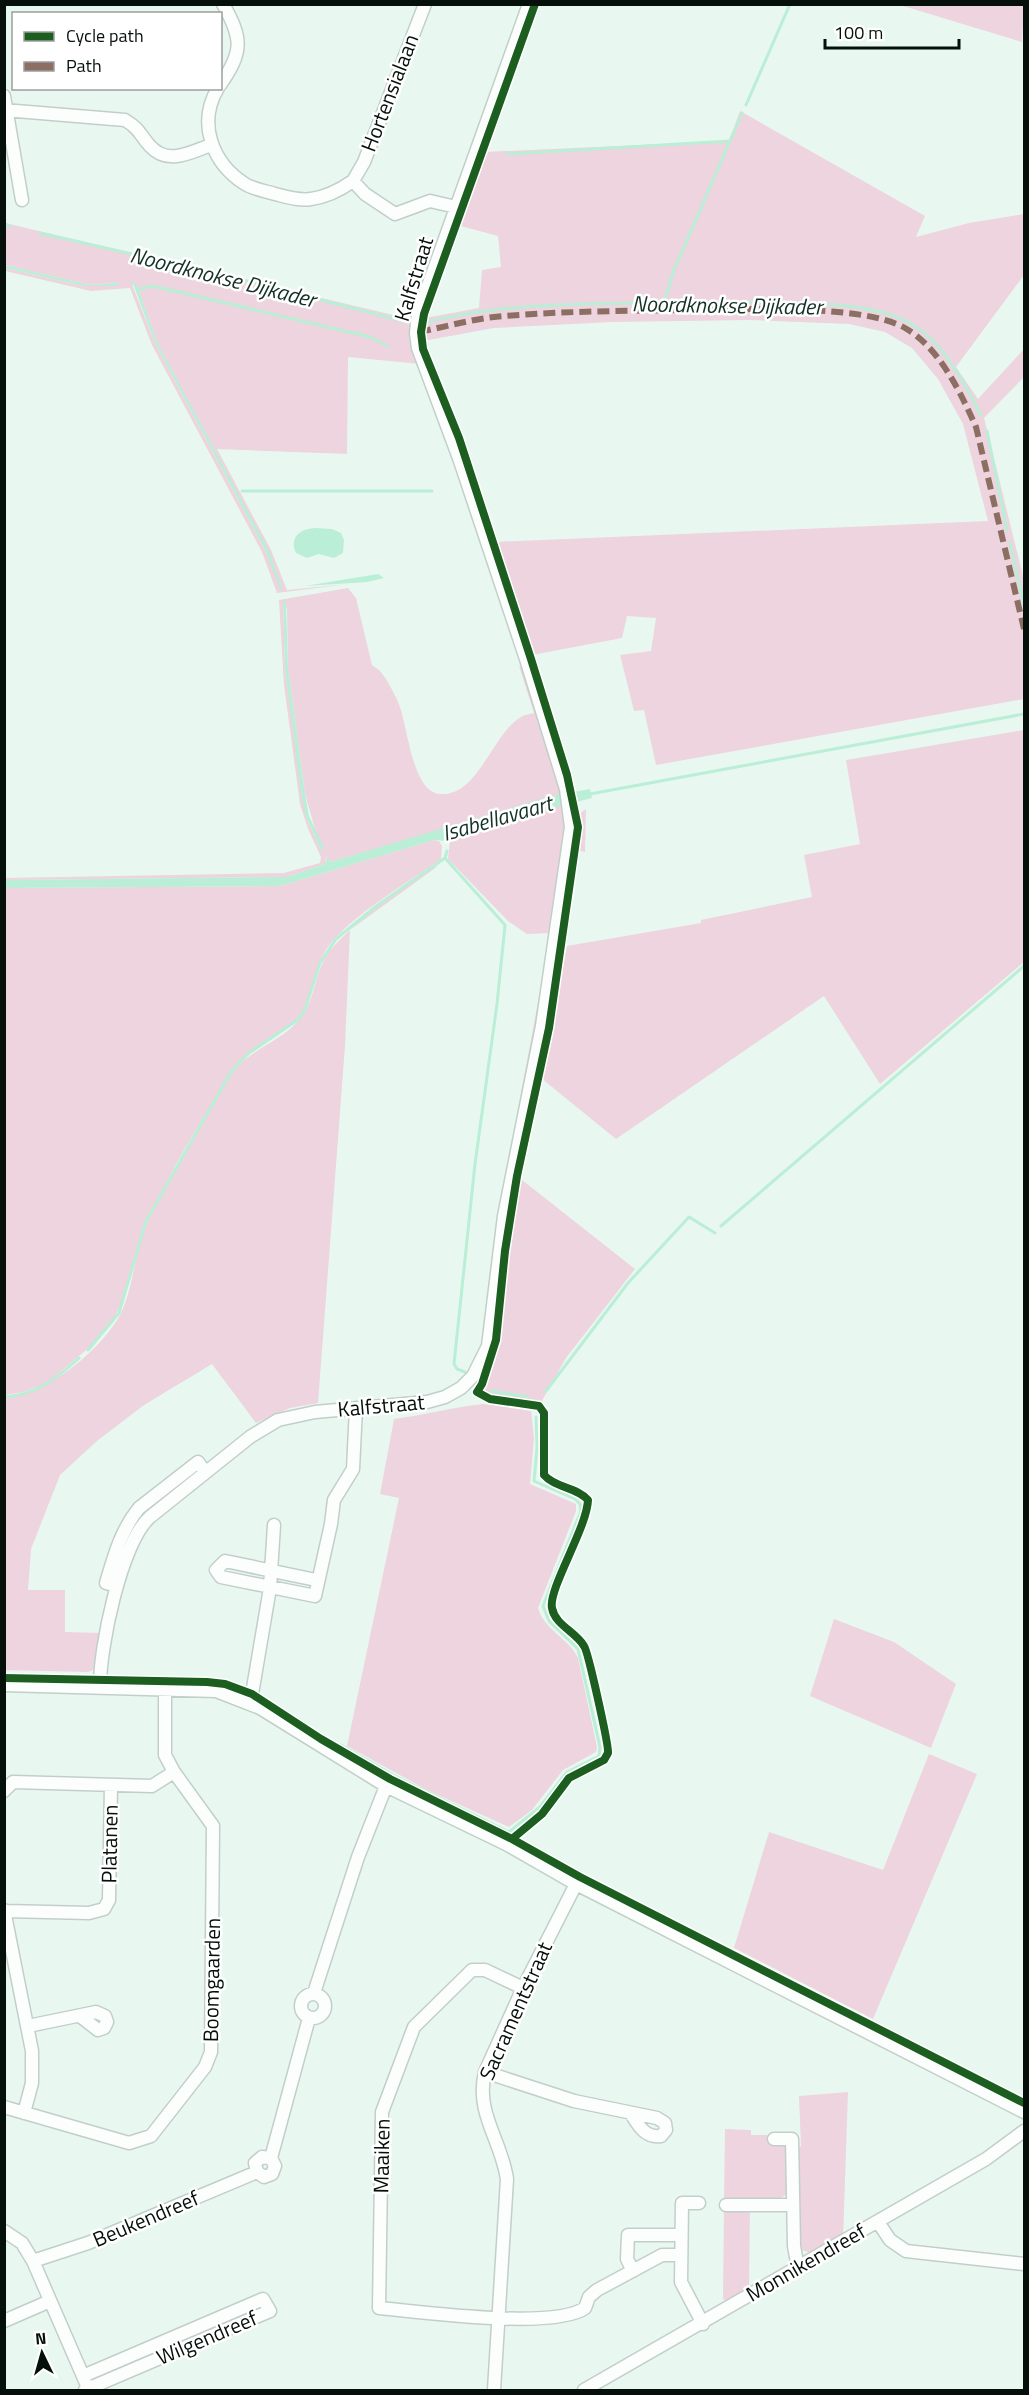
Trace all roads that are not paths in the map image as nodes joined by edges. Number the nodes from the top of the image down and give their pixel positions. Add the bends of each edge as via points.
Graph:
1 (223, 4) edge
2 (425, 4) edge
3 (530, 4) edge
4 (222, 83) edge
5 (218, 90) edge
6 (4, 96) edge
7 (6, 110) edge
8 (212, 145) junction
9 (353, 181) junction
10 (22, 200) dead end
11 (456, 207) junction
12 (356, 1408) junction
13 (274, 1525) dead end
14 (270, 1570) junction
15 (316, 1580) junction
16 (270, 1588) junction
17 (4, 1685) edge
18 (100, 1688) junction
19 (165, 1688) junction
20 (249, 1702) junction
21 (174, 1772) junction
22 (8, 1785) edge
23 (111, 1785) junction
24 (386, 1786) junction
25 (576, 1884) junction
26 (5, 1911) edge
27 (523, 1988) junction
28 (314, 1993) junction
29 (80, 2016) dead end
30 (309, 2018) junction
31 (28, 2026) junction
32 (485, 2072) junction
33 (4, 2107) edge
34 (1024, 2112) edge
35 (24, 2113) junction
36 (632, 2115) dead end
37 (1024, 2131) edge
38 (774, 2139) dead end
39 (699, 2203) dead end
40 (726, 2205) dead end
41 (793, 2205) junction
42 (878, 2222) junction
43 (4, 2231) edge
44 (681, 2235) junction
45 (680, 2255) junction
46 (33, 2261) junction
47 (1024, 2264) edge
48 (798, 2268) junction
49 (633, 2271) junction
50 (50, 2301) junction
51 (499, 2319) junction
52 (4, 2320) edge
53 (703, 2324) junction
54 (83, 2376) junction
55 (86, 2390) edge
56 (494, 2391) edge
57 (584, 2391) edge

1 - 4 street via 238,34 239,53
2 - 9 street, Hortensialaan via 364,162
3 - 11 street, Kalfstraat
5 - 8 street via 208,120
6 - 7 street
7 - 8 street via 124,120 140,129 159,154 174,158
7 - 10 street
8 - 9 street via 226,170 245,184 291,199 322,197
9 - 11 street via 394,214 430,201
11 - 12 street, Kalfstraat via 418,314 416,340 488,542 566,789 570,846 542,1026 504,1216 485,1356 467,1383 445,1397
12 - 15 street via 353,1469 334,1500
12 - 18 street, Kalfstraat via 278,1420 206,1472 198,1462 139,1508 118,1545 106,1583 117,1586
13 - 14 street
14 - 15 street
14 - 16 street
14 - 16 street via 225,1561 216,1570 221,1577
15 - 16 street via 315,1596
16 - 20 street
17 - 18 street
18 - 19 street
19 - 20 street via 216,1691
19 - 21 street, Boomgaarden via 165,1755
20 - 24 street
21 - 23 street, Platanen via 152,1786
21 - 35 street, Boomgaarden via 213,1826 211,2052 205,2067 151,2136 129,2143
22 - 23 street, Platanen
23 - 26 street, Platanen via 109,1900 104,1909 89,1914
24 - 25 street via 506,1844
24 - 28 street, Beukendreef via 358,1857
25 - 27 street, Sacramentstraat
25 - 34 street
26 - 31 street, Platanen
27 - 32 street, Sacramentstraat
27 - 51 street, Maaiken via 485,1970 472,1970 414,2027 382,2112 380,2308
28 - 30 street, Beukendreef via 302,2000 303,2013
28 - 30 street, Beukendreef via 323,1998 325,2008 319,2016
29 - 31 street
30 - 46 street, Beukendreef via 271,2158 273,2174 264,2177 257,2172 88,2243
31 - 35 street via 33,2067
32 - 36 street via 529,2088
32 - 51 street, Sacramentstraat via 483,2107 507,2178
33 - 35 street, Boomgaarden
37 - 42 street, Monnikendreef via 986,2159
38 - 41 street via 792,2139
39 - 44 street via 682,2204
40 - 41 street
41 - 48 street
42 - 47 street via 890,2240 906,2251
42 - 48 street, Monnikendreef
43 - 46 street via 22,2242
44 - 45 street
44 - 49 street via 628,2235 627,2259
45 - 49 street via 662,2254
45 - 53 street via 683,2290
46 - 50 street
48 - 53 street, Monnikendreef
49 - 51 street via 597,2290 578,2314
50 - 52 street
50 - 54 street
51 - 56 street, Sacramentstraat
53 - 57 street, Monnikendreef
54 - 55 street
54 - 55 street, Wilgendreef via 263,2299 270,2311

